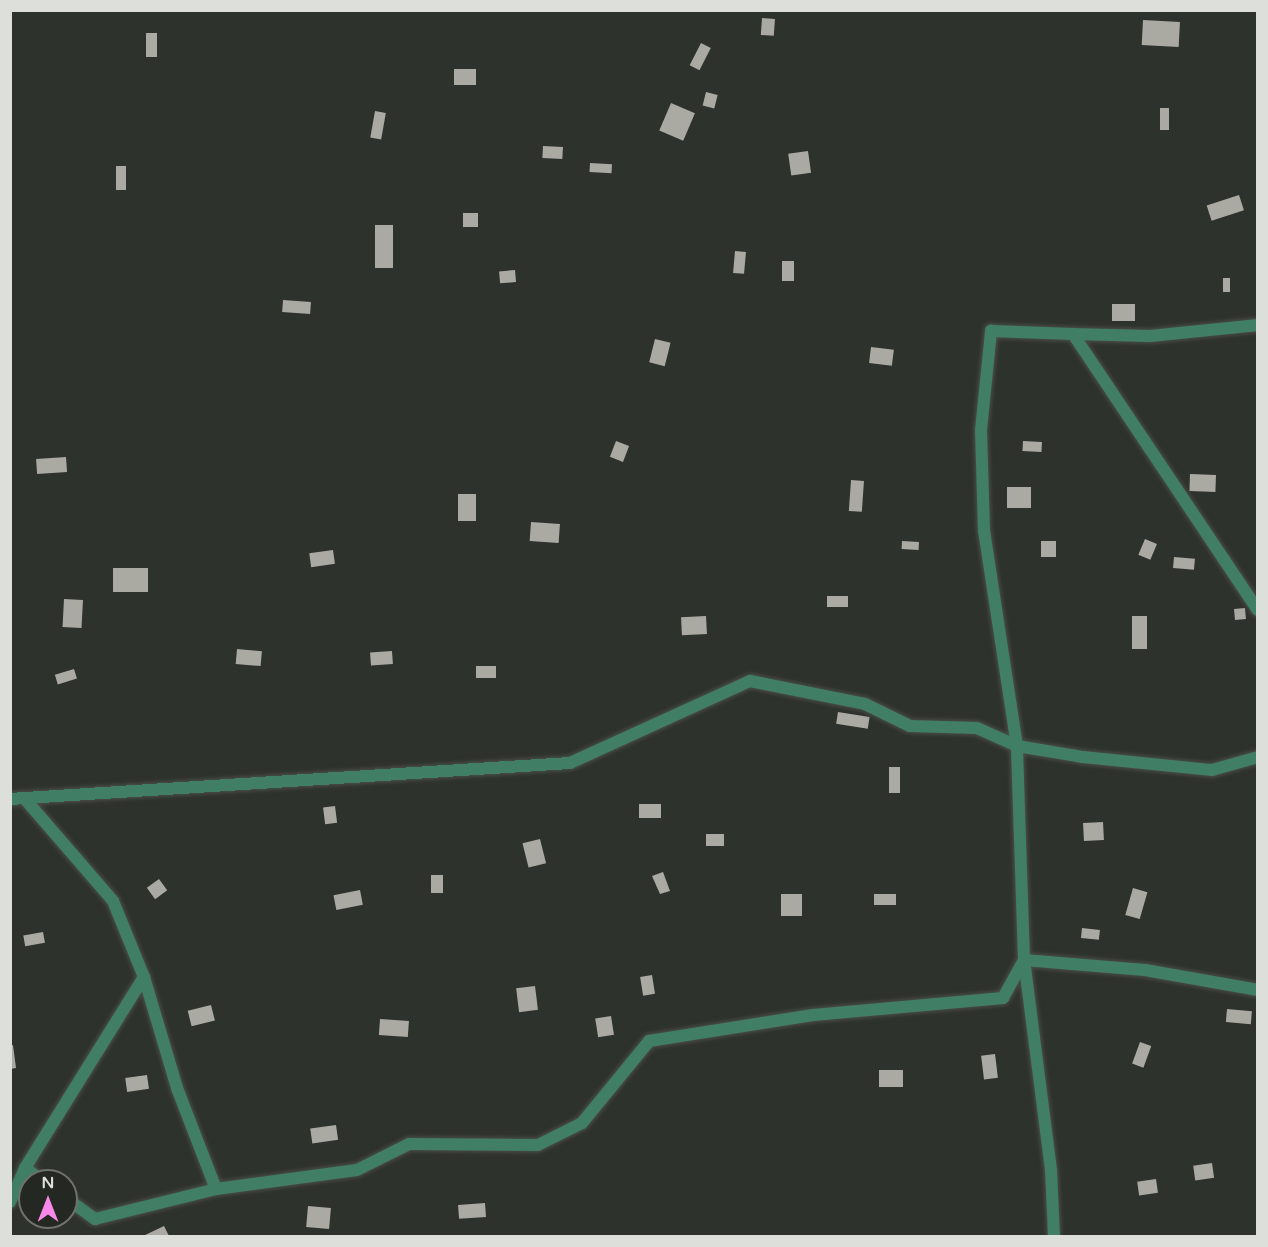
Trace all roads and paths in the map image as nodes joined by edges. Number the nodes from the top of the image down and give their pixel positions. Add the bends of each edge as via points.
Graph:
1 (1257, 325) edge
2 (1073, 334) junction
3 (1257, 610) edge
4 (1017, 746) junction
5 (1257, 757) edge
6 (10, 799) edge
7 (25, 800) junction
8 (1024, 960) junction
9 (144, 977) junction
10 (1257, 990) edge
11 (26, 1168) joint
12 (216, 1189) junction
13 (10, 1202) edge
14 (78, 1207) edge
15 (1054, 1236) edge

1 - 2 street via 1150,336
2 - 3 street
2 - 4 street via 991,331 981,430 984,531
4 - 5 street via 1212,770
4 - 7 street via 977,728 910,726 865,704 750,681 570,763
4 - 8 street
6 - 7 street
7 - 9 street via 114,902
8 - 10 street via 1145,970
8 - 12 street via 1003,998 813,1015 649,1041 582,1123 538,1145 409,1144 357,1170
8 - 15 street via 1051,1170
9 - 11 street
9 - 12 street via 177,1088
11 - 13 street
12 - 14 street via 95,1219

